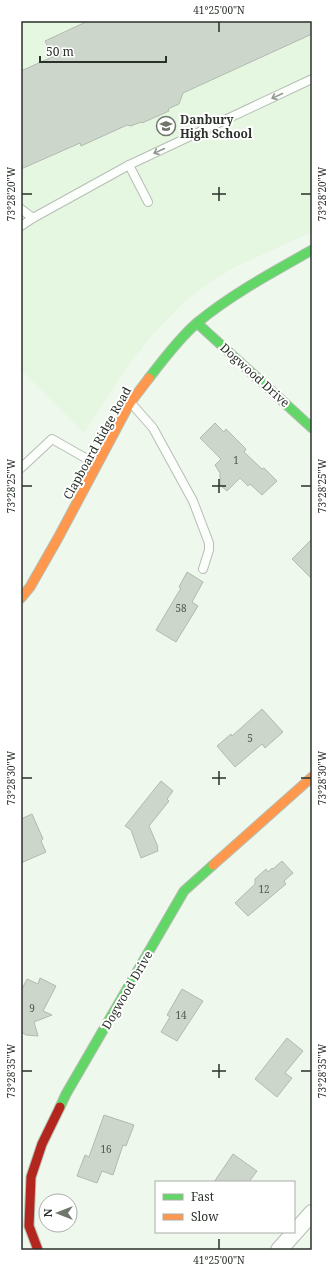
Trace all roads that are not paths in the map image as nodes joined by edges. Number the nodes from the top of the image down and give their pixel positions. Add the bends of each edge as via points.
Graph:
1 (312, 79) edge
2 (128, 165) junction
3 (148, 202) dead end
4 (21, 209) edge
5 (33, 218) junction
6 (21, 226) edge
7 (312, 250) edge
8 (197, 323) junction
9 (130, 403) junction
10 (312, 428) edge
11 (97, 465) junction
12 (21, 468) edge
13 (203, 569) dead end
14 (21, 598) edge
15 (312, 777) edge
16 (312, 1213) edge
17 (295, 1232) edge
18 (294, 1233) edge
19 (38, 1250) edge
20 (279, 1250) edge

1 -> 2 lane
2 - 3 lane
2 - 5 lane
4 - 5 lane
5 - 6 lane
7 - 8 street, Clapboard Ridge Road via 238,293
8 - 9 street, Clapboard Ridge Road via 163,359
8 - 10 street, Dogwood Drive
9 - 11 street, Clapboard Ridge Road
9 - 13 lane via 153,428 193,501 209,543
11 - 12 lane via 52,439
11 - 14 street, Clapboard Ridge Road via 58,538
15 - 19 street, Dogwood Drive via 184,891 66,1094 42,1144 31,1176 29,1226
16 - 17 street
18 - 20 street

